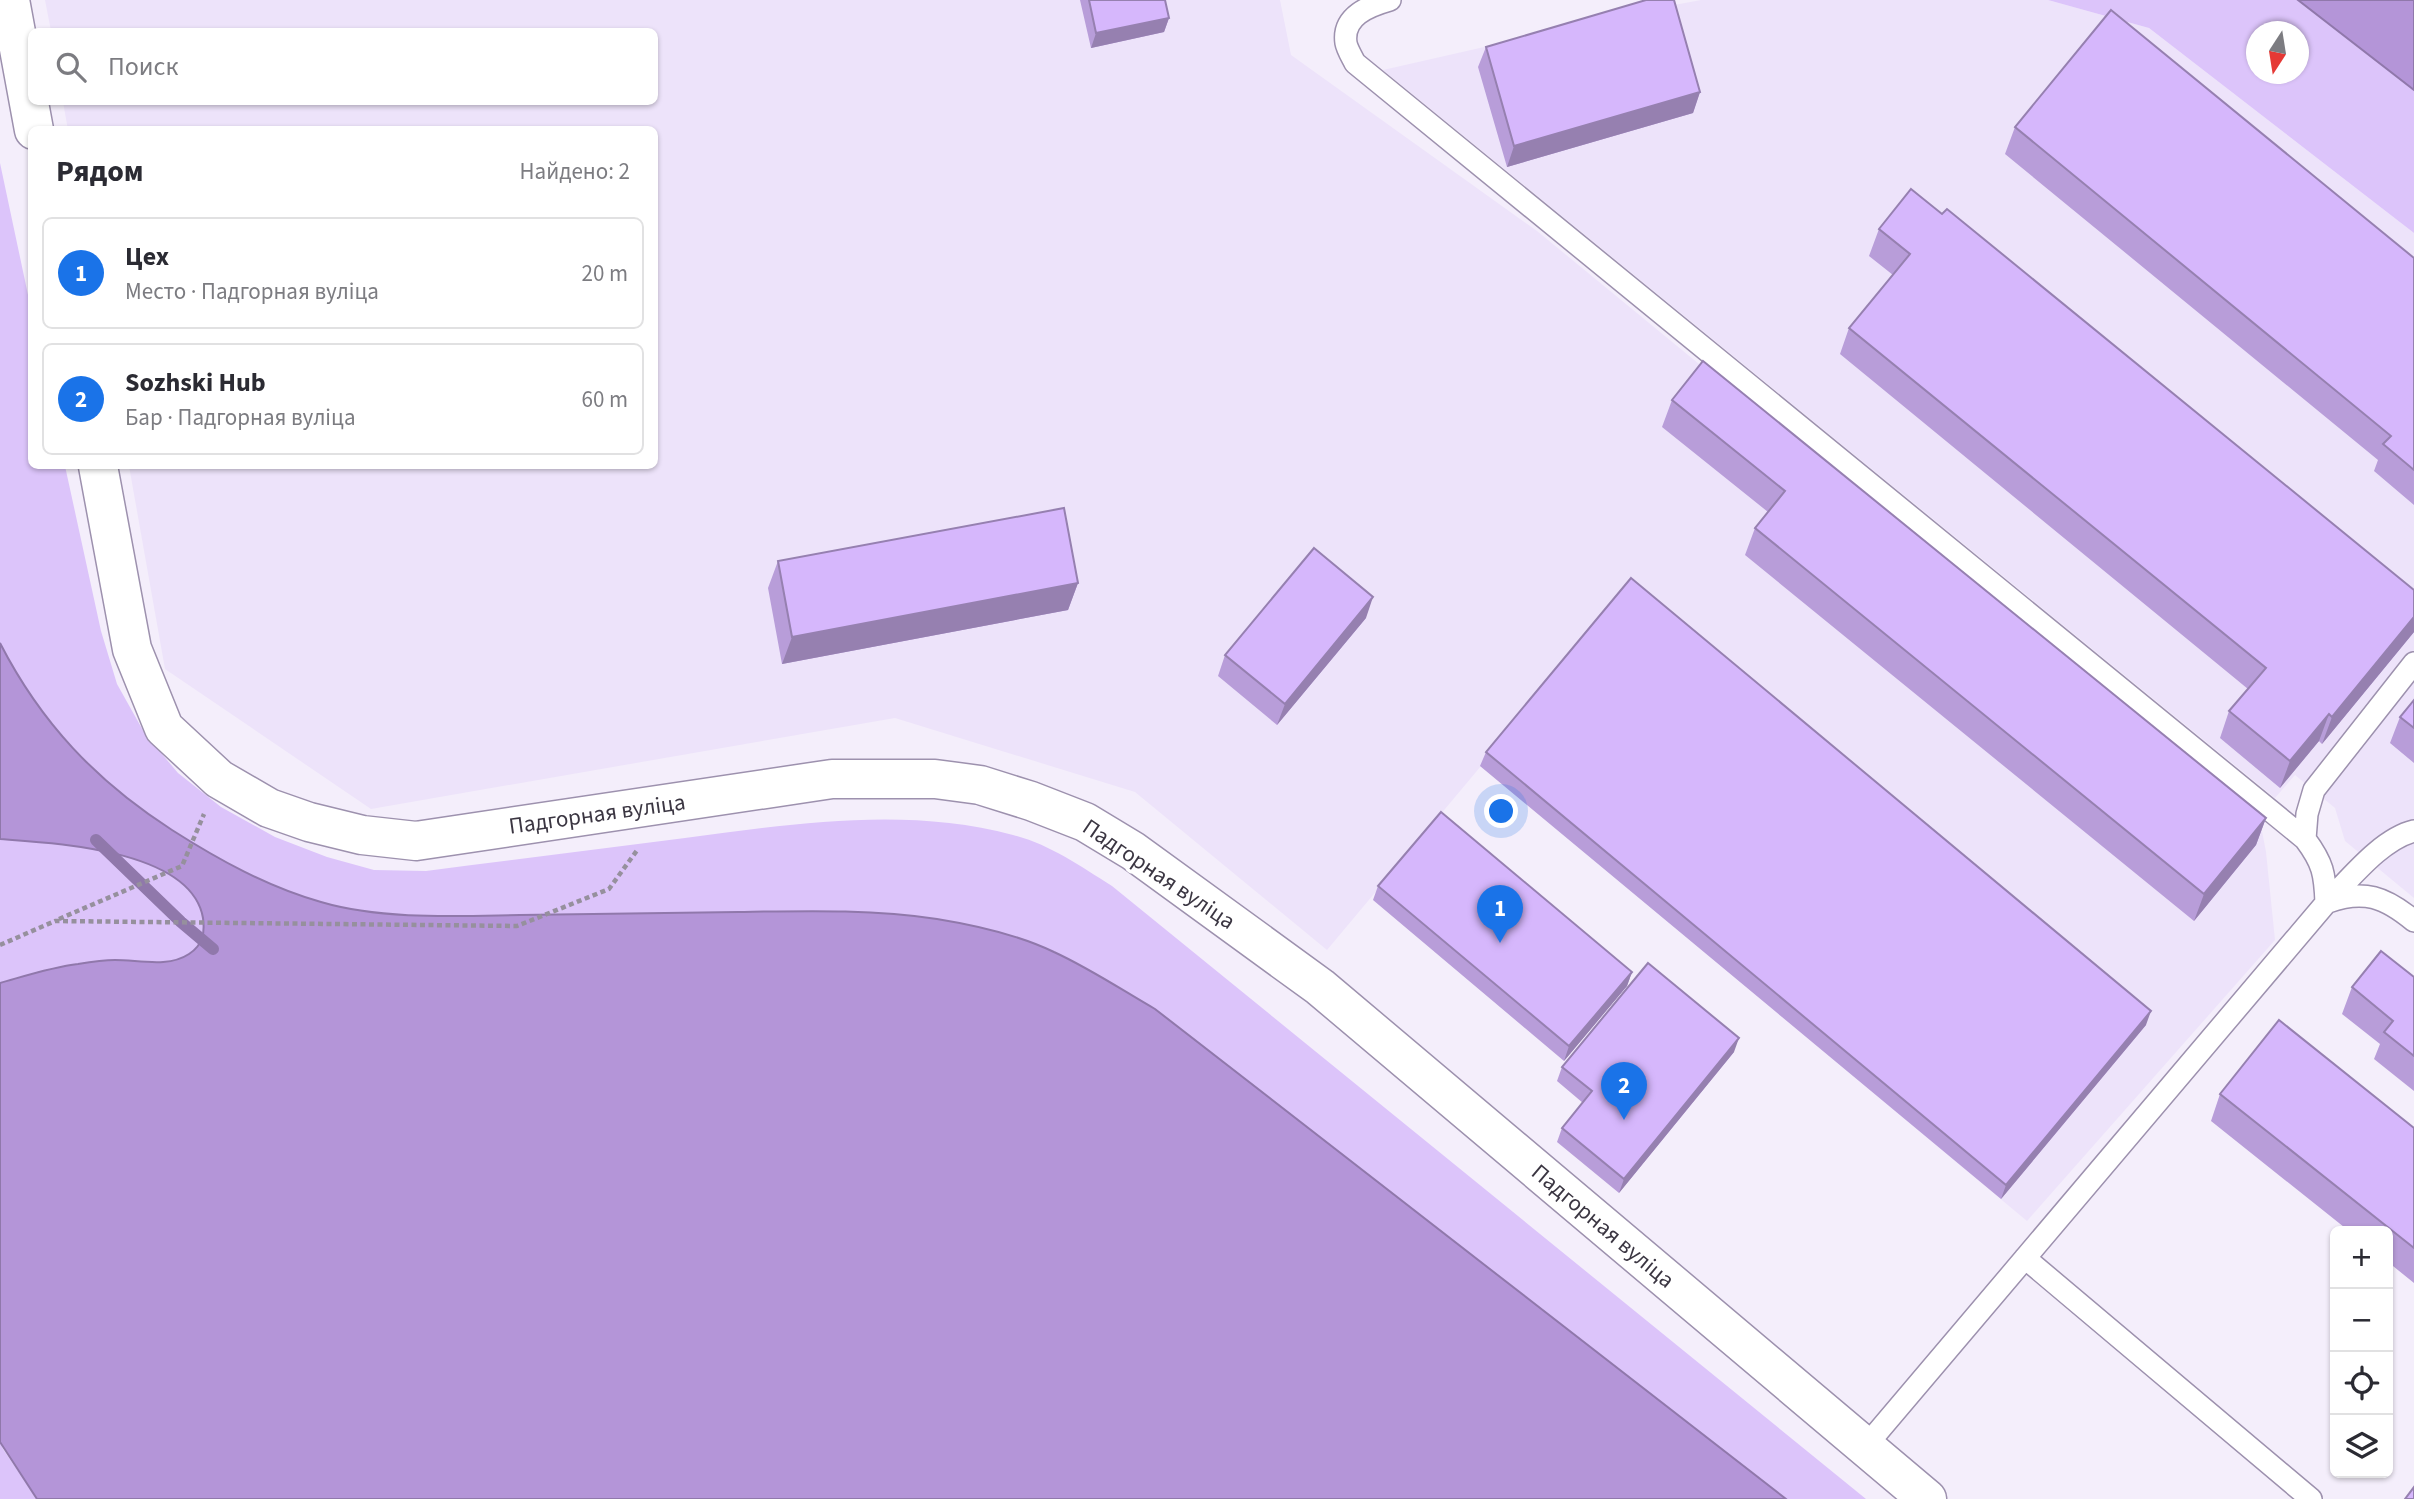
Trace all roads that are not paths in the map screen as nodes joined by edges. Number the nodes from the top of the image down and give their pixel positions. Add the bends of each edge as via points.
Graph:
1 (10, 0) edge
2 (1390, 0) edge
3 (28, 98) edge
4 (29, 105) edge
5 (33, 126) edge
6 (98, 469) edge
7 (2414, 663) edge
8 (2414, 831) edge
9 (2305, 839) junction
10 (2326, 903) junction
11 (2414, 921) edge
12 (2025, 1258) junction
13 (1865, 1447) junction
14 (1927, 1499) edge
15 (2311, 1499) edge

1 - 3 street
2 - 9 lane via 1367,6 1353,17 1345,44 1355,63
4 - 5 street
6 - 13 street, Падгорная вуліца via 132,649 164,728 219,779 269,808 362,835 416,841 832,779 935,779 980,786 1084,822 1133,851 1320,987
7 - 9 lane via 2314,790
8 - 10 lane via 2400,834 2368,860
9 - 10 lane via 2325,875
10 - 11 lane via 2346,896 2379,898
10 - 12 lane
12 - 13 lane
12 - 15 lane
13 - 14 street, Падгорная вуліца

